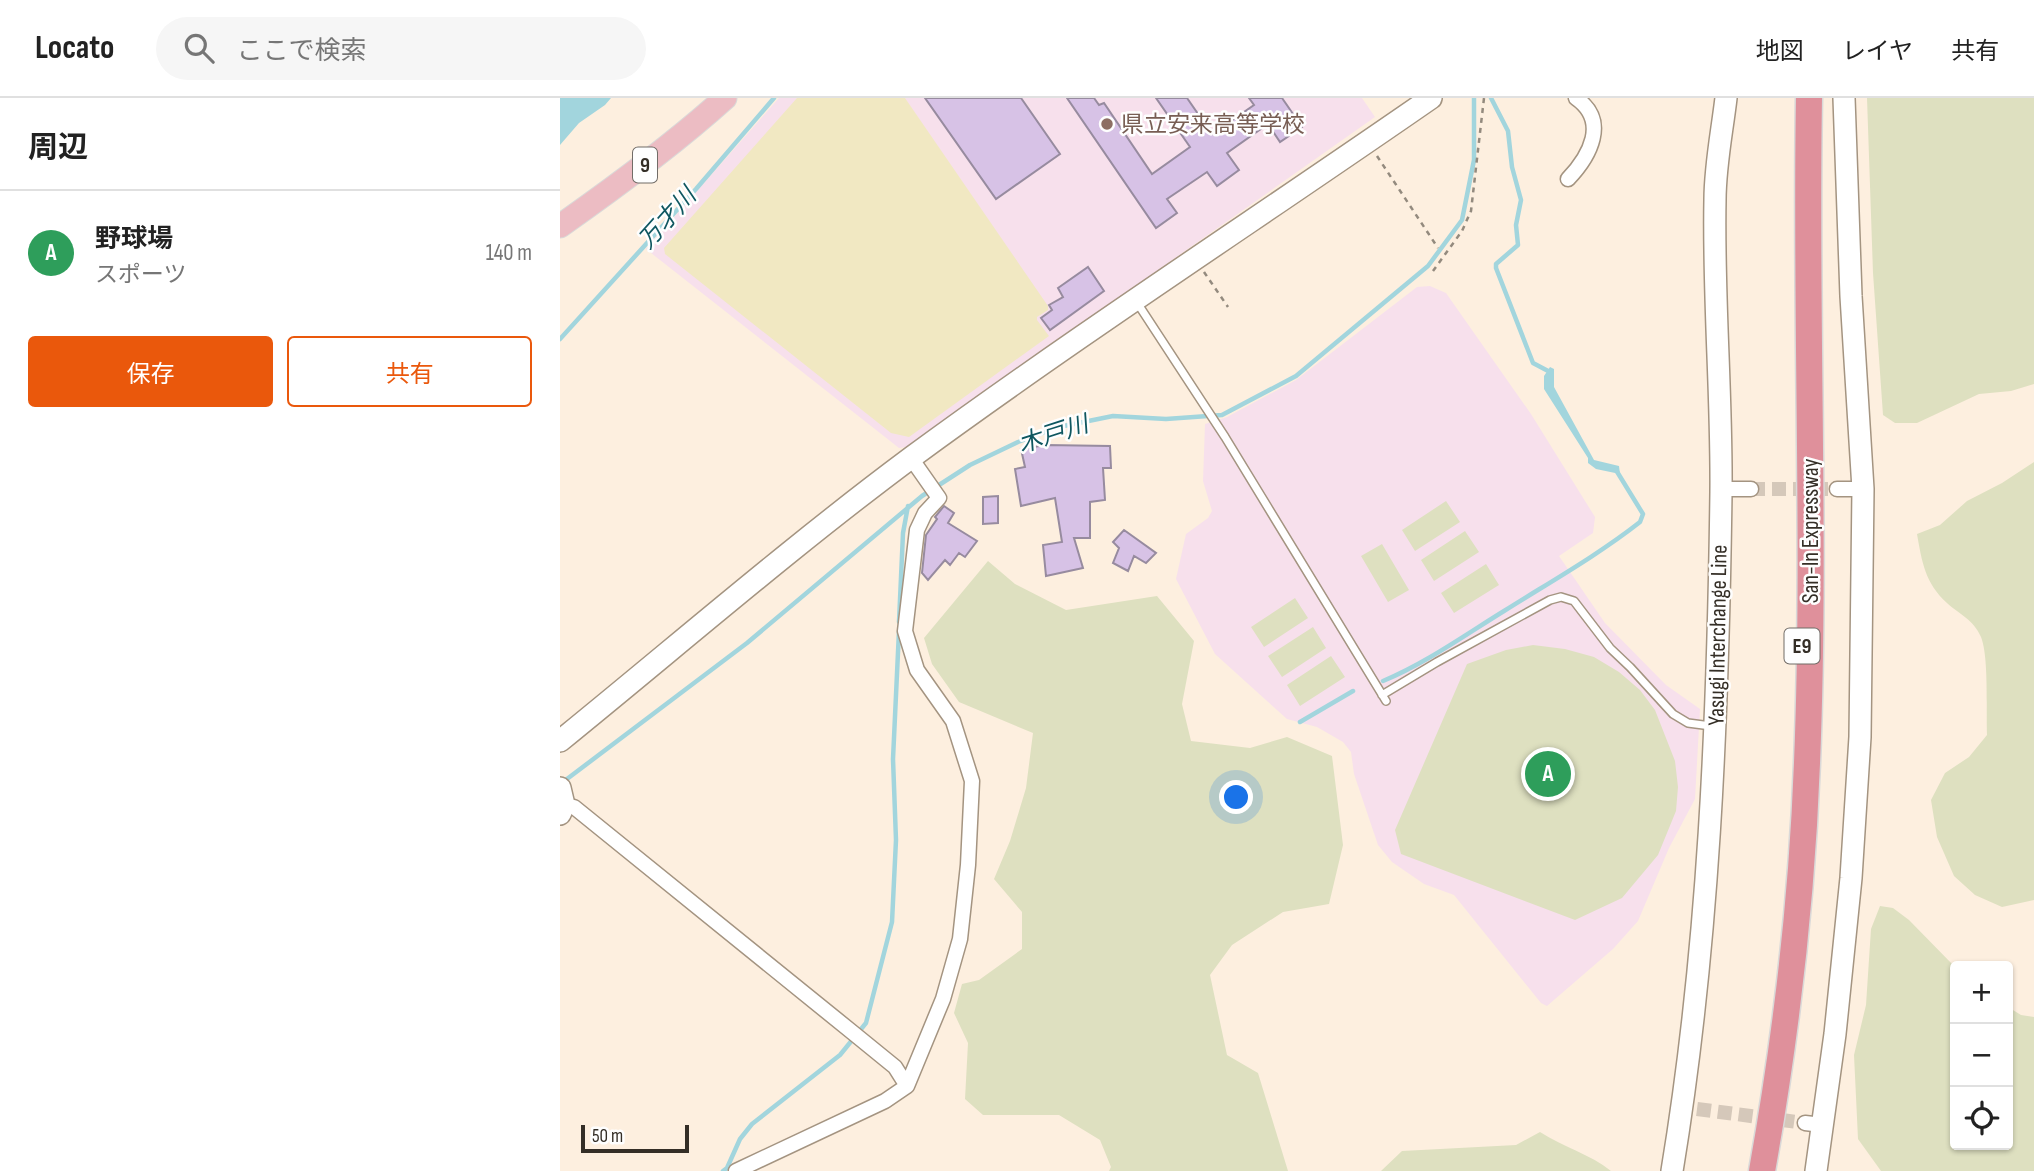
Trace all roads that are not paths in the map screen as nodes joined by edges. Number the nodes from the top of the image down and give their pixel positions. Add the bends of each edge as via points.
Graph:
1 (724, 98) edge
2 (1431, 98) edge
3 (1576, 98) edge
4 (1726, 98) edge
5 (1844, 98) edge
6 (1805, 108) edge
7 (1568, 178) dead end
8 (560, 226) edge
9 (1135, 300) junction
10 (911, 458) junction
11 (1721, 489) junction
12 (1751, 489) tunnel mouth
13 (1836, 489) tunnel mouth
14 (1863, 489) junction
15 (1715, 727) junction
16 (560, 741) edge
17 (561, 799) edge
18 (907, 1086) junction
19 (1761, 1165) edge
20 (736, 1171) edge
21 (1672, 1171) edge
22 (1816, 1171) edge

1 - 8 main road, 9 via 685,134
2 - 9 main road
3 - 7 street via 1589,110 1593,129 1588,154
4 - 11 main road, Yasugi Interchange Line via 1715,198
5 - 14 main road
6 - 19 highway, San-In Expressway / E9 via 1811,542 1807,764 1793,956
9 - 10 main road
9 - 15 lane via 1225,437 1384,698 1437,662 1561,597 1574,601 1609,648 1673,714 1688,723
10 - 16 main road
10 - 18 street via 939,498 920,521 915,537 905,631 917,670 953,721 972,781 960,939 943,999
11 - 12 street
11 - 15 main road, Yasugi Interchange Line
13 - 14 street
14 - 22 main road via 1860,737 1851,878 1835,1034 1814,1124
15 - 21 main road, Yasugi Interchange Line via 1689,1108
17 - 18 street via 895,1067
18 - 20 street via 885,1101

